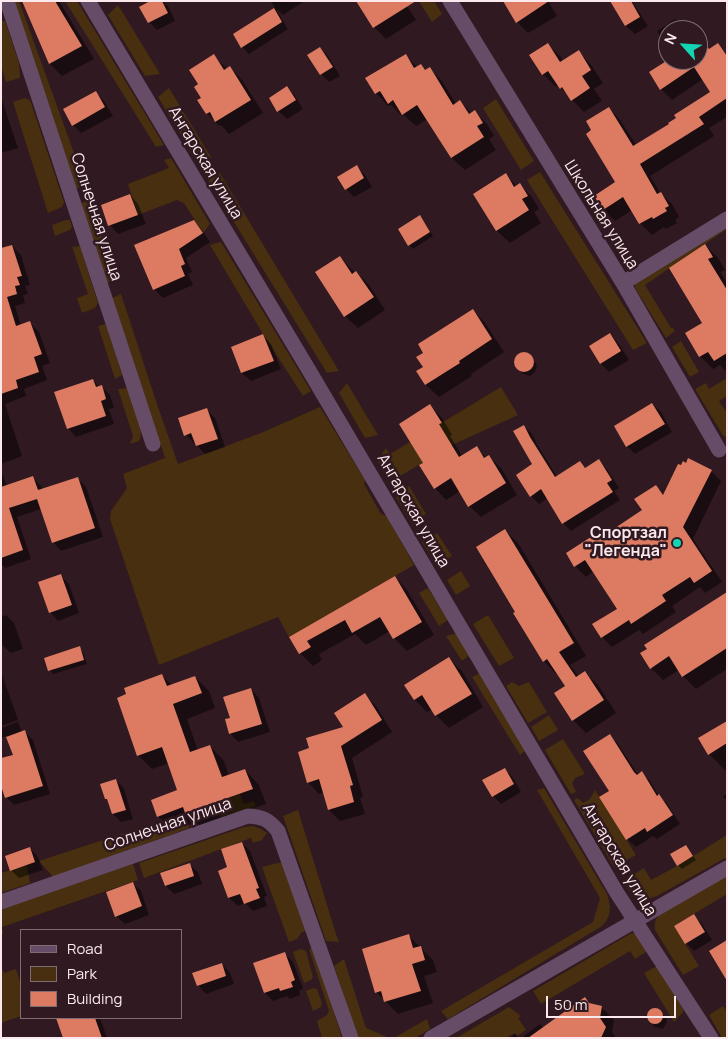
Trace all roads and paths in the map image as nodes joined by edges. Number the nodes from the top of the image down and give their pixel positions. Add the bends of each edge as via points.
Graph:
1 (6, 1) edge
2 (88, 1) edge
3 (450, 1) edge
4 (727, 219) edge
5 (623, 283) junction
6 (153, 444) dead end
7 (719, 450) dead end
8 (727, 868) edge
9 (1, 902) edge
10 (635, 921) junction
11 (351, 1038) edge
12 (431, 1038) edge
13 (711, 1038) edge

1 - 6 street, Солнечная улица
2 - 10 street, Ангарская улица
3 - 5 street, Школьная улица
4 - 5 street
5 - 7 street, Школьная улица
8 - 10 street
9 - 11 street, Солнечная улица via 248,816 260,817 270,821 278,831
10 - 12 street
10 - 13 street, Ангарская улица

